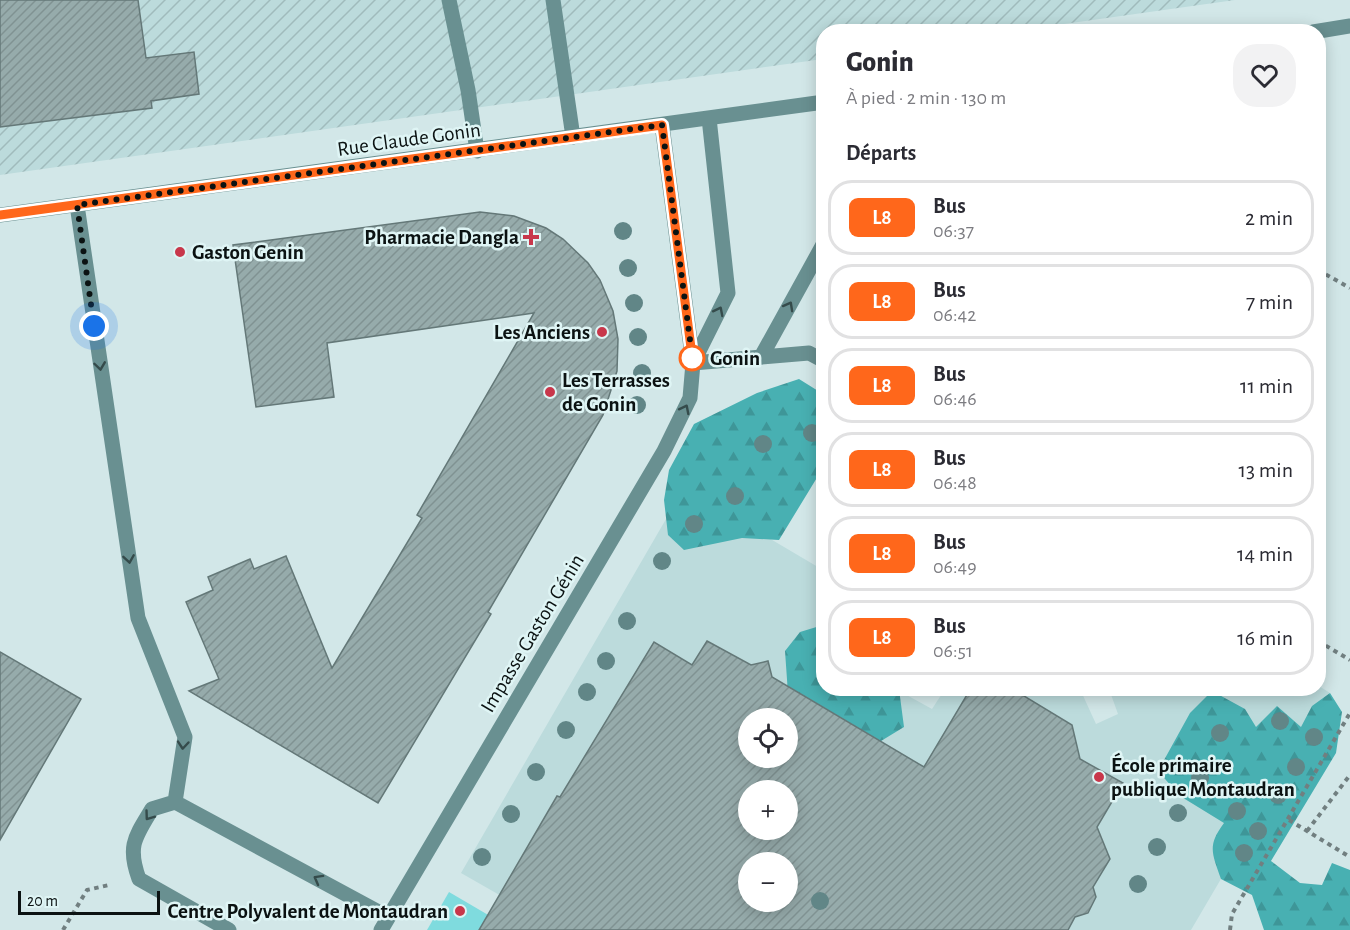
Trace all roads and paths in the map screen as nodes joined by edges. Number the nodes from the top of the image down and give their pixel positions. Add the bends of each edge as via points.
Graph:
1 (449, 0) edge
2 (553, 0) edge
3 (1350, 26) edge
4 (1326, 30) edge
5 (816, 103) edge
6 (709, 118) junction
7 (662, 125) junction
8 (573, 137) junction
9 (477, 151) junction
10 (77, 205) junction
11 (0, 215) edge
12 (816, 257) edge
13 (1326, 274) edge
14 (1350, 288) edge
15 (761, 357) junction
16 (816, 357) edge
17 (693, 363) junction
18 (1326, 646) edge
19 (1350, 660) edge
20 (1350, 713) edge
21 (1350, 775) edge
22 (175, 802) junction
23 (1289, 820) junction
24 (1307, 831) junction
25 (1350, 857) edge
26 (139, 879) junction
27 (385, 924) edge
28 (63, 930) edge
29 (229, 930) edge
30 (1230, 930) edge

1 - 9 street
2 - 8 street
3 - 4 street
5 - 6 street, Rue Claude Gonin
6 - 7 street, Rue Claude Gonin
17 -> 6 street, Impasse Gaston Génin via 728,293
7 - 8 street, Rue Claude Gonin
7 - 17 street, Impasse Gaston Génin
8 - 9 street, Rue Claude Gonin
9 - 10 street, Rue Claude Gonin
10 - 11 street, Rue Claude Gonin
10 -> 22 street via 138,618 184,736
15 -> 12 street
13 - 14 path
15 - 16 street via 809,353
15 - 17 street
27 -> 17 street, Impasse Gaston Génin via 664,450 690,398
18 - 19 path
20 - 23 path
21 - 24 path
22 -> 26 street via 152,809 138,832 130,856
27 -> 22 street, Impasse Gaston Génin
23 - 24 path
23 - 30 path via 1232,914
24 - 25 path
26 - 28 path via 87,890
26 - 29 street

